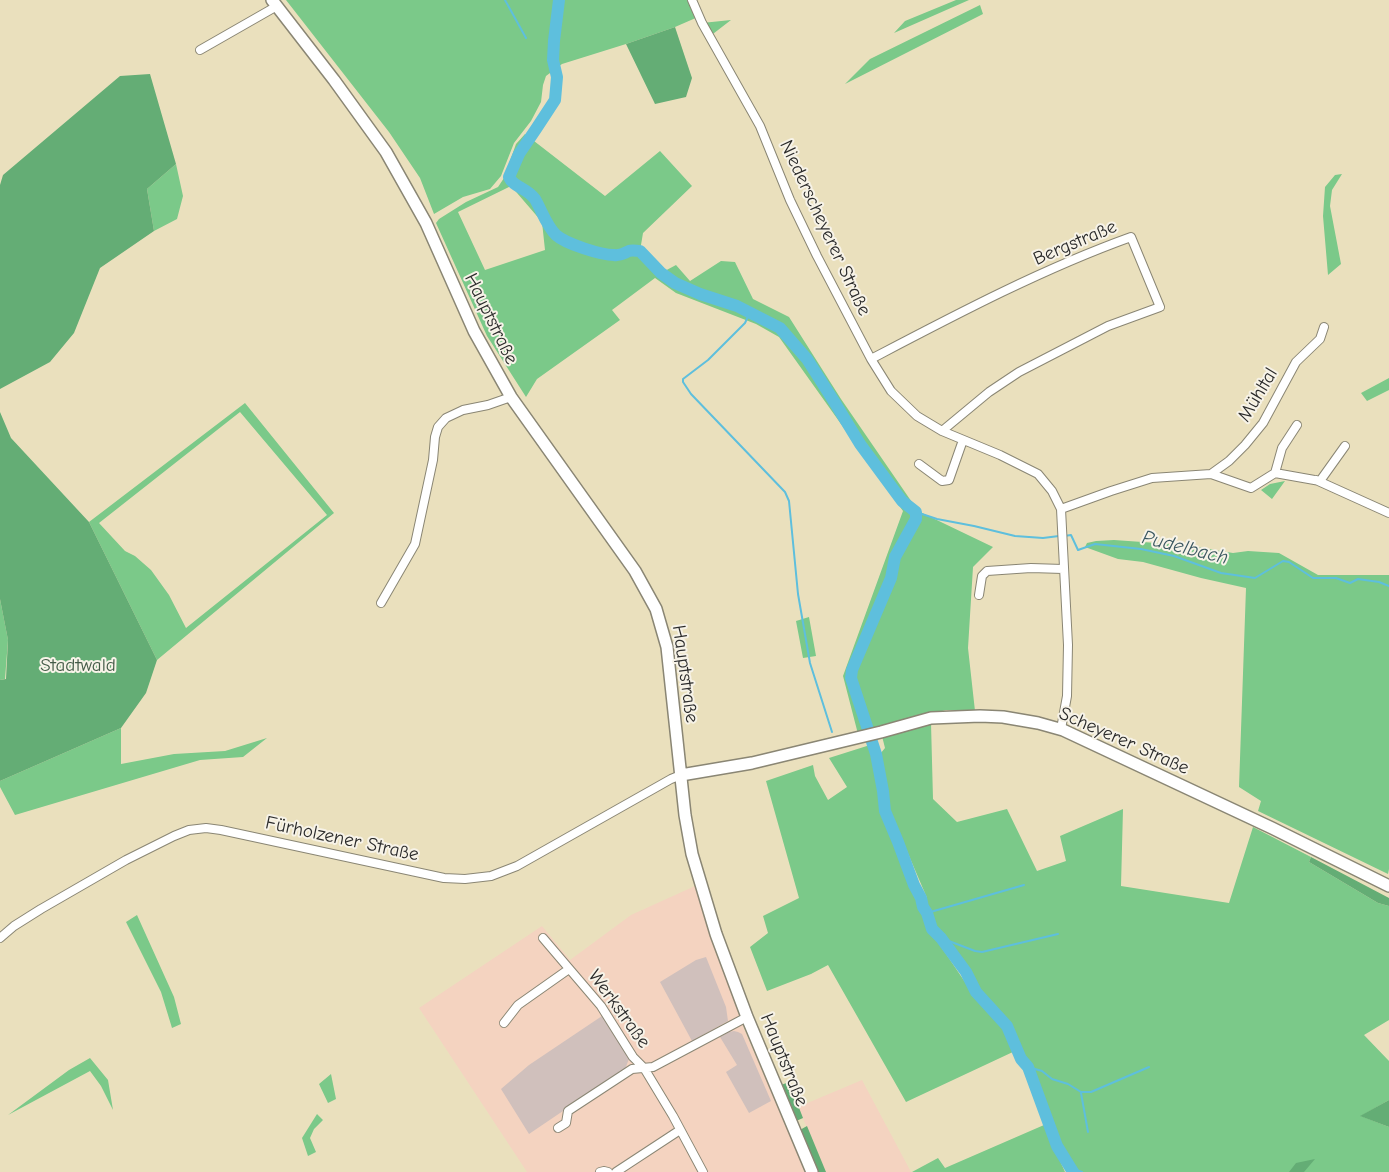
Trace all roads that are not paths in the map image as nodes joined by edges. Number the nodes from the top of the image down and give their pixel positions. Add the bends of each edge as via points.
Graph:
1 (692, 0) edge
2 (274, 3) edge
3 (200, 50) dead end
4 (1324, 327) dead end
5 (871, 359) junction
6 (511, 397) junction
7 (1297, 425) dead end
8 (942, 431) junction
9 (963, 440) junction
10 (1345, 446) dead end
11 (919, 464) dead end
12 (1275, 473) junction
13 (1211, 474) junction
14 (1316, 480) junction
15 (1061, 509) junction
16 (1389, 513) edge
17 (1063, 569) junction
18 (979, 595) dead end
19 (381, 603) dead end
20 (1061, 729) junction
21 (681, 776) junction
22 (1389, 886) edge
23 (0, 938) edge
24 (543, 938) dead end
25 (569, 969) junction
26 (748, 1017) junction
27 (504, 1023) dead end
28 (644, 1068) junction
29 (558, 1128) dead end
30 (680, 1130) junction
31 (600, 1172) edge
32 (608, 1172) edge
33 (616, 1172) edge
34 (703, 1172) edge
35 (812, 1172) edge

1 - 5 street, Niederscheyerer Straße via 760,126 790,200
2 - 3 street
2 - 6 main road, Hauptstraße via 386,152 426,224 474,331
4 - 13 street, Mühltal via 1320,339 1296,362 1263,423 1229,461
5 - 8 street, Niederscheyerer Straße via 891,391 917,416
5 - 8 street, Bergstraße via 1049,270 1131,237 1160,307 1108,326 1019,372
6 - 19 street via 463,410 446,418 438,427 415,544
6 - 21 main road, Hauptstraße via 635,571 656,609 667,647
7 - 12 street via 1282,448
8 - 9 street, Niederscheyerer Straße
9 - 11 street via 949,480 942,481
9 - 15 street, Niederscheyerer Straße via 1038,474
10 - 14 street via 1320,481
12 - 13 street via 1251,488
12 - 14 street
13 - 15 street via 1152,478
14 - 16 street
15 - 17 street, Niederscheyerer Straße
17 - 18 street via 987,571 982,576
17 - 20 street, Niederscheyerer Straße via 1068,645 1067,696
20 - 21 main road, Scheyerer Straße via 1012,718 931,718 752,763
20 - 22 main road, Scheyerer Straße
21 - 23 street, Fürholzener Straße via 517,866 491,876 465,879 444,878 221,830 189,830 126,860 41,909
21 - 26 main road, Hauptstraße via 694,862 716,934
24 - 25 street, Werkstraße
25 - 27 street, Werkstraße via 518,1005
25 - 28 street, Werkstraße via 601,1006 633,1057
26 - 28 street, Werkstraße via 654,1068
26 - 35 main road, Hauptstraße
28 - 29 street, Werkstraße via 632,1069 568,1111 566,1122
28 - 30 street, Werkstraße
30 - 33 street
30 - 34 street, Werkstraße
31 - 32 street

